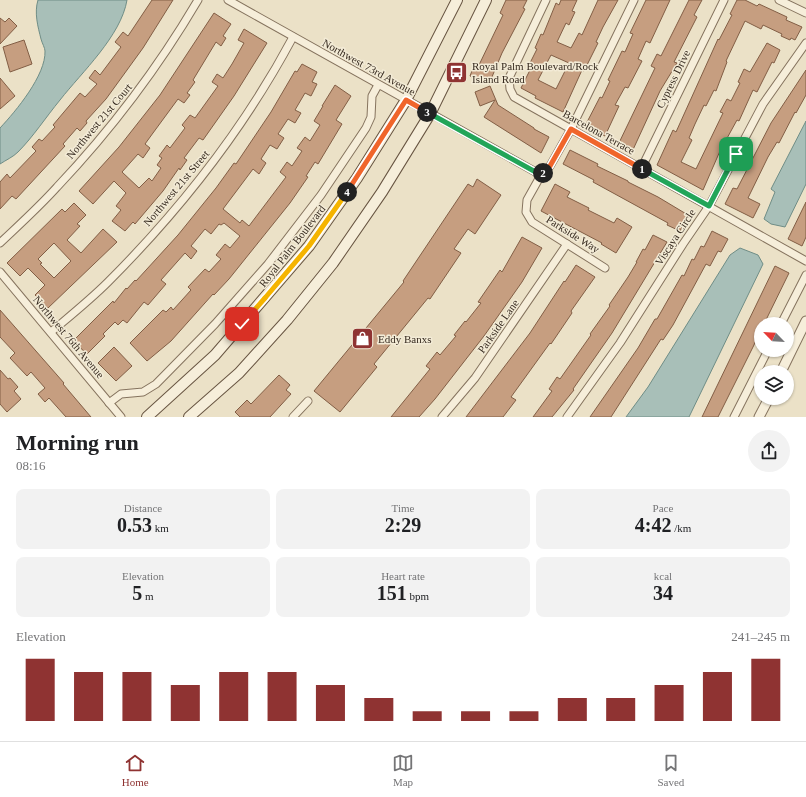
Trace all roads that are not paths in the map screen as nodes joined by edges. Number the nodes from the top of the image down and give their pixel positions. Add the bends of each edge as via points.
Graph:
1 (198, 0) edge
2 (228, 0) edge
3 (457, 0) edge
4 (486, 0) edge
5 (546, 0) edge
6 (634, 0) edge
7 (724, 0) edge
8 (779, 0) edge
9 (806, 13) edge
10 (293, 37) junction
11 (806, 43) edge
12 (378, 85) junction
13 (406, 100) junction
14 (430, 114) junction
15 (571, 129) junction
16 (641, 168) junction
17 (541, 175) junction
18 (709, 206) junction
19 (0, 243) edge
20 (567, 244) junction
21 (806, 261) edge
22 (605, 268) dead end
23 (0, 272) edge
24 (806, 275) edge
25 (785, 317) edge
26 (806, 322) edge
27 (51, 332) junction
28 (764, 357) edge
29 (784, 365) edge
30 (308, 401) dead end
31 (109, 403) junction
32 (766, 405) edge
33 (121, 417) edge
34 (147, 417) edge
35 (189, 417) edge
36 (293, 417) edge
37 (442, 417) edge
38 (567, 417) edge
39 (734, 417) edge
40 (760, 417) edge

1 - 19 street, Northwest 21st Court via 144,84 102,137 56,188
2 - 10 street, Northwest 73rd Avenue
3 - 13 main road, Royal Palm Boulevard
4 - 14 main road
5 - 15 street, Barcelona Terrace via 509,78 510,89 514,97
6 - 15 street, Parkside Way
7 - 16 street, Cypress Drive
8 - 9 street
10 - 12 street, Northwest 73rd Avenue
10 - 27 street, Northwest 21st Street via 247,115 204,173 107,282
11 - 18 street, Viscaya Circle via 764,104
12 - 13 street, Northwest 73rd Avenue
12 - 31 street via 372,96 371,117 366,128 321,195 268,264 215,324 156,384 143,392 121,394
13 - 14 street, Northwest 73rd Avenue
13 - 34 main road, Royal Palm Boulevard via 358,178 309,246 215,355
14 - 17 street, Northwest 73rd Avenue
14 - 35 main road via 382,192 333,263 287,320 239,373
15 - 16 street, Barcelona Terrace
15 - 17 street, Parkside Way via 550,166
16 - 18 street, Barcelona Terrace
17 - 20 street, Parkside Way via 526,200 526,212 532,222
18 - 21 street, Barcelona Terrace
18 - 38 street, Viscaya Circle via 620,343
20 - 22 street, Parkside Way
20 - 37 street, Parkside Lane via 475,378
23 - 27 street, Northwest 76th Avenue
24 - 25 street
26 - 29 street
27 - 31 street, Northwest 76th Avenue
28 - 39 street
30 - 36 street
31 - 33 street, Northwest 76th Avenue
32 - 40 street

